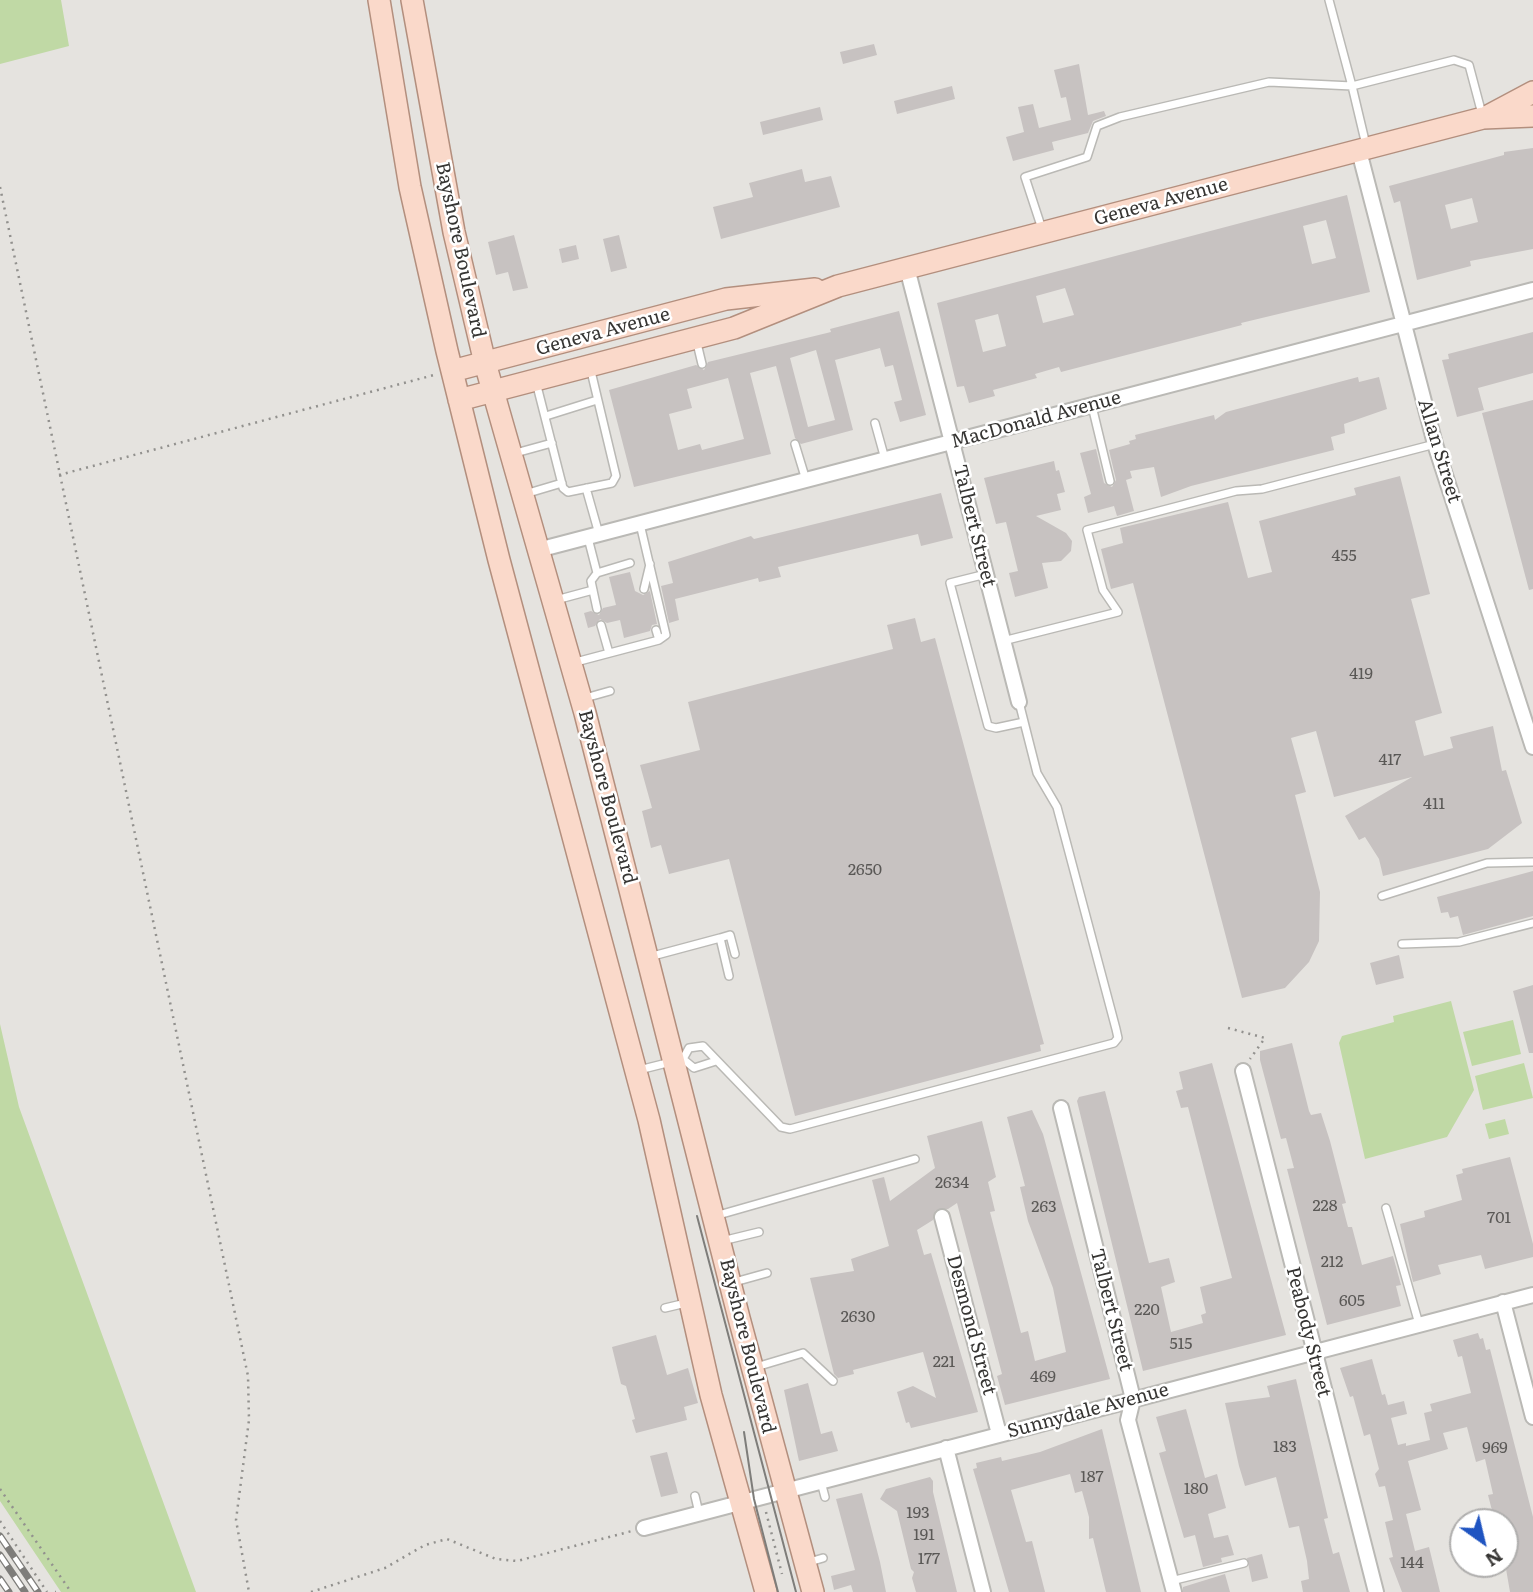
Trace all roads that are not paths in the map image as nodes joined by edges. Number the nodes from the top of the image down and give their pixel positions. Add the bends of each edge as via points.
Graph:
1 (379, 0) edge
2 (412, 0) edge
3 (1329, 0) edge
4 (1352, 86) junction
5 (1533, 92) edge
6 (1533, 116) edge
7 (1483, 118) junction
8 (1363, 149) junction
9 (1043, 233) junction
10 (907, 268) junction
11 (838, 286) junction
12 (1533, 290) edge
13 (1404, 324) junction
14 (696, 338) junction
15 (485, 363) junction
16 (702, 364) dead end
17 (590, 366) junction
18 (452, 371) junction
19 (536, 380) junction
20 (494, 391) junction
21 (459, 400) junction
22 (597, 400) junction
23 (1092, 406) junction
24 (546, 415) junction
25 (875, 422) dead end
26 (952, 442) junction
27 (552, 443) junction
28 (795, 444) dead end
29 (1435, 444) junction
30 (511, 455) junction
31 (885, 460) junction
32 (806, 480) junction
33 (1110, 481) dead end
34 (562, 484) junction
35 (586, 488) junction
36 (522, 495) junction
37 (640, 524) junction
38 (593, 536) junction
39 (538, 550) junction
40 (630, 563) dead end
41 (650, 564) junction
42 (597, 573) junction
43 (986, 574) junction
44 (645, 589) dead end
45 (593, 590) junction
46 (553, 601) junction
47 (597, 609) dead end
48 (601, 625) dead end
49 (656, 630) dead end
50 (659, 640) junction
51 (1003, 641) junction
52 (609, 653) junction
53 (570, 664) junction
54 (610, 691) dead end
55 (581, 700) junction
56 (1018, 702) joint
57 (1024, 722) junction
58 (1533, 747) edge
59 (1533, 862) edge
60 (1382, 895) dead end
61 (1533, 923) edge
62 (720, 939) junction
63 (1402, 944) dead end
64 (735, 954) dead end
65 (648, 957) junction
66 (729, 976) dead end
67 (679, 1060) junction
68 (716, 1061) junction
69 (636, 1071) junction
70 (1243, 1071) road end
71 (1061, 1108) dead end
72 (915, 1159) dead end
73 (1386, 1208) dead end
74 (714, 1216) junction
75 (943, 1217) dead end
76 (759, 1232) dead end
77 (720, 1241) junction
78 (767, 1273) dead end
79 (730, 1284) junction
80 (1533, 1295) edge
81 (690, 1302) junction
82 (1503, 1302) junction
83 (665, 1308) dead end
84 (1419, 1325) junction
85 (1313, 1353) junction
86 (752, 1368) junction
87 (833, 1381) dead end
88 (1133, 1399) junction
89 (1533, 1417) edge
90 (999, 1434) junction
91 (946, 1448) junction
92 (821, 1482) junction
93 (787, 1490) junction
94 (695, 1496) dead end
95 (825, 1497) dead end
96 (741, 1502) junction
97 (699, 1513) junction
98 (643, 1528) road end
99 (1244, 1563) dead end
100 (1172, 1586) edge
101 (766, 1592) edge
102 (813, 1592) edge
103 (983, 1592) edge
104 (1376, 1592) edge

1 - 18 main road, Bayshore Boulevard via 410,187
2 - 15 main road, Bayshore Boulevard via 454,232
3 - 4 lane
4 - 7 lane via 1454,60 1469,65
4 - 8 lane
4 - 9 lane via 1269,82 1097,126 1087,157 1025,177
5 - 7 main road, Geneva Avenue
6 - 7 main road, Geneva Avenue
7 - 8 main road, Geneva Avenue
8 - 9 main road, Geneva Avenue
8 - 13 street, Allan Street
9 - 10 main road, Geneva Avenue
10 - 11 main road, Geneva Avenue
10 - 26 street, Talbert Street
11 - 14 main road, Geneva Avenue via 753,321
11 - 15 main road, Geneva Avenue via 726,299
12 - 13 street, MacDonald Avenue
13 - 23 street, MacDonald Avenue
13 - 29 street, Allan Street
14 - 16 lane
14 - 17 main road, Geneva Avenue
15 - 18 main road, Geneva Avenue
15 - 20 main road, Bayshore Boulevard
17 - 19 main road, Geneva Avenue
17 - 22 lane
18 - 21 main road, Bayshore Boulevard
19 - 20 main road, Geneva Avenue
19 - 24 lane
20 - 21 main road, Geneva Avenue
20 - 30 main road, Bayshore Boulevard
21 - 69 main road, Bayshore Boulevard
22 - 24 lane
22 - 35 lane via 616,476 612,482
23 - 26 street, MacDonald Avenue
23 - 33 lane
24 - 27 lane
25 - 31 lane
26 - 31 street, MacDonald Avenue
26 - 43 street, Talbert Street
27 - 30 lane
27 - 34 lane
28 - 32 lane
29 - 51 lane via 1087,530 1103,590 1118,612
29 - 58 street, Allan Street
30 - 36 main road, Bayshore Boulevard
31 - 32 street, MacDonald Avenue
32 - 37 street, MacDonald Avenue
34 - 35 lane via 568,492
34 - 36 lane
35 - 38 lane
36 - 39 main road, Bayshore Boulevard
37 - 38 street, MacDonald Avenue
37 - 41 lane
38 - 39 street, MacDonald Avenue
38 - 42 lane
39 - 46 main road, Bayshore Boulevard
40 - 42 lane
41 - 44 lane
41 - 50 lane via 666,635
42 - 45 lane via 591,581
43 - 51 street, Talbert Street
43 - 57 lane via 950,583 988,726
45 - 46 lane
45 - 47 lane
46 - 53 main road, Bayshore Boulevard
48 - 52 lane
49 - 50 lane
50 - 52 lane
51 - 56 street, Talbert Street
52 - 53 lane
53 - 55 main road, Bayshore Boulevard
54 - 55 lane
55 - 65 main road, Bayshore Boulevard
56 - 57 lane
57 - 68 lane via 1037,772 1057,807 1116,1029 1114,1043 790,1129 781,1127
59 - 60 lane via 1487,863
61 - 63 lane via 1459,942
62 - 64 lane via 730,935
62 - 65 lane
62 - 66 lane
65 - 67 main road, Bayshore Boulevard
67 - 68 lane via 694,1068
67 - 68 lane via 689,1048 703,1045
67 - 69 lane
67 - 74 main road, Bayshore Boulevard
69 - 81 main road, Bayshore Boulevard
70 - 85 street, Peabody Street
71 - 88 street, Talbert Street
72 - 74 lane
73 - 84 lane
74 - 77 main road, Bayshore Boulevard
75 - 90 street, Desmond Street
76 - 77 lane
77 - 79 main road, Bayshore Boulevard
78 - 79 lane
79 - 86 main road, Bayshore Boulevard
80 - 82 street, Sunnydale Avenue
81 - 83 lane
81 - 96 main road, Bayshore Boulevard
82 - 84 street, Sunnydale Avenue
82 - 89 street
84 - 85 street, Sunnydale Avenue
85 - 88 street, Sunnydale Avenue
85 - 104 street, Peabody Street
86 - 87 lane via 803,1353
86 - 93 main road, Bayshore Boulevard
88 - 90 street, Sunnydale Avenue
88 - 100 street, Talbert Street via 1128,1420
90 - 91 street, Sunnydale Avenue
91 - 92 street, Sunnydale Avenue
91 - 103 street
92 - 93 street, Sunnydale Avenue
92 - 95 lane
93 - 96 street, Sunnydale Avenue
93 - 102 main road, Bayshore Boulevard via 814,1561
94 - 97 lane
96 - 97 street, Sunnydale Avenue
96 - 101 main road, Bayshore Boulevard
97 - 98 street, Sunnydale Avenue
99 - 100 lane

